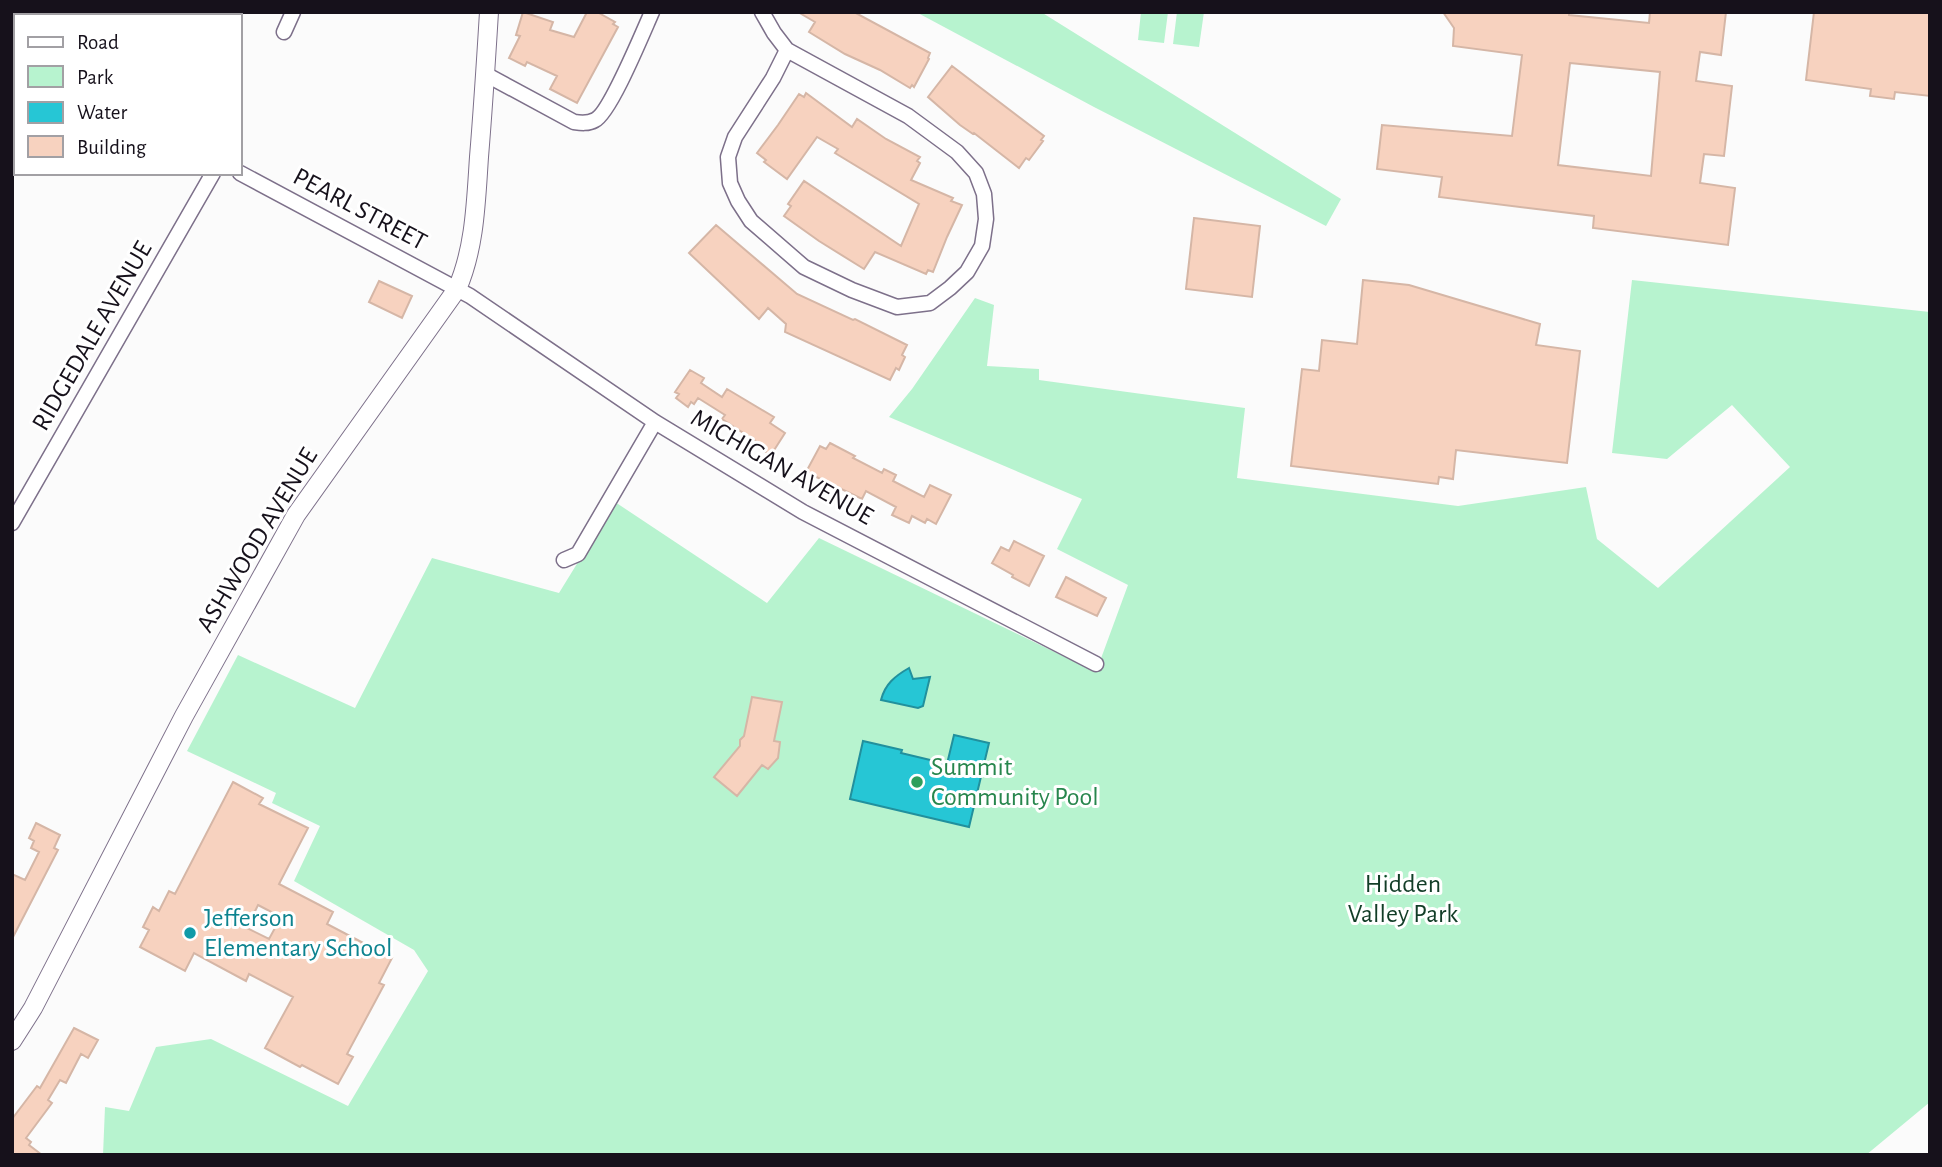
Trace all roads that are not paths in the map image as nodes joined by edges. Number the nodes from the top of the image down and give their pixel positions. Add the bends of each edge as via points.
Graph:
1 (293, 12) edge
2 (489, 12) edge
3 (652, 12) edge
4 (762, 12) edge
5 (284, 32) dead end
6 (787, 50) junction
7 (485, 74) junction
8 (242, 174) edge
9 (212, 175) edge
10 (457, 289) junction
11 (654, 422) junction
12 (12, 523) edge
13 (564, 560) dead end
14 (1096, 664) dead end
15 (12, 1041) edge

1 - 5 street
2 - 7 street, ASHWOOD AVENUE
3 - 7 street via 598,120 574,122
4 - 6 street
6 - 6 street via 908,116 957,152 976,173 984,194 982,246 967,272 930,303 897,307 804,267 751,221 738,201 730,183 728,158 735,137
7 - 10 street, ASHWOOD AVENUE via 471,244
8 - 10 street, PEARL STREET
9 - 12 street, RIDGEDALE AVENUE
10 - 11 street, MICHIGAN AVENUE
10 - 15 street, ASHWOOD AVENUE via 296,515
11 - 13 street via 578,554
11 - 14 street, MICHIGAN AVENUE via 803,512

